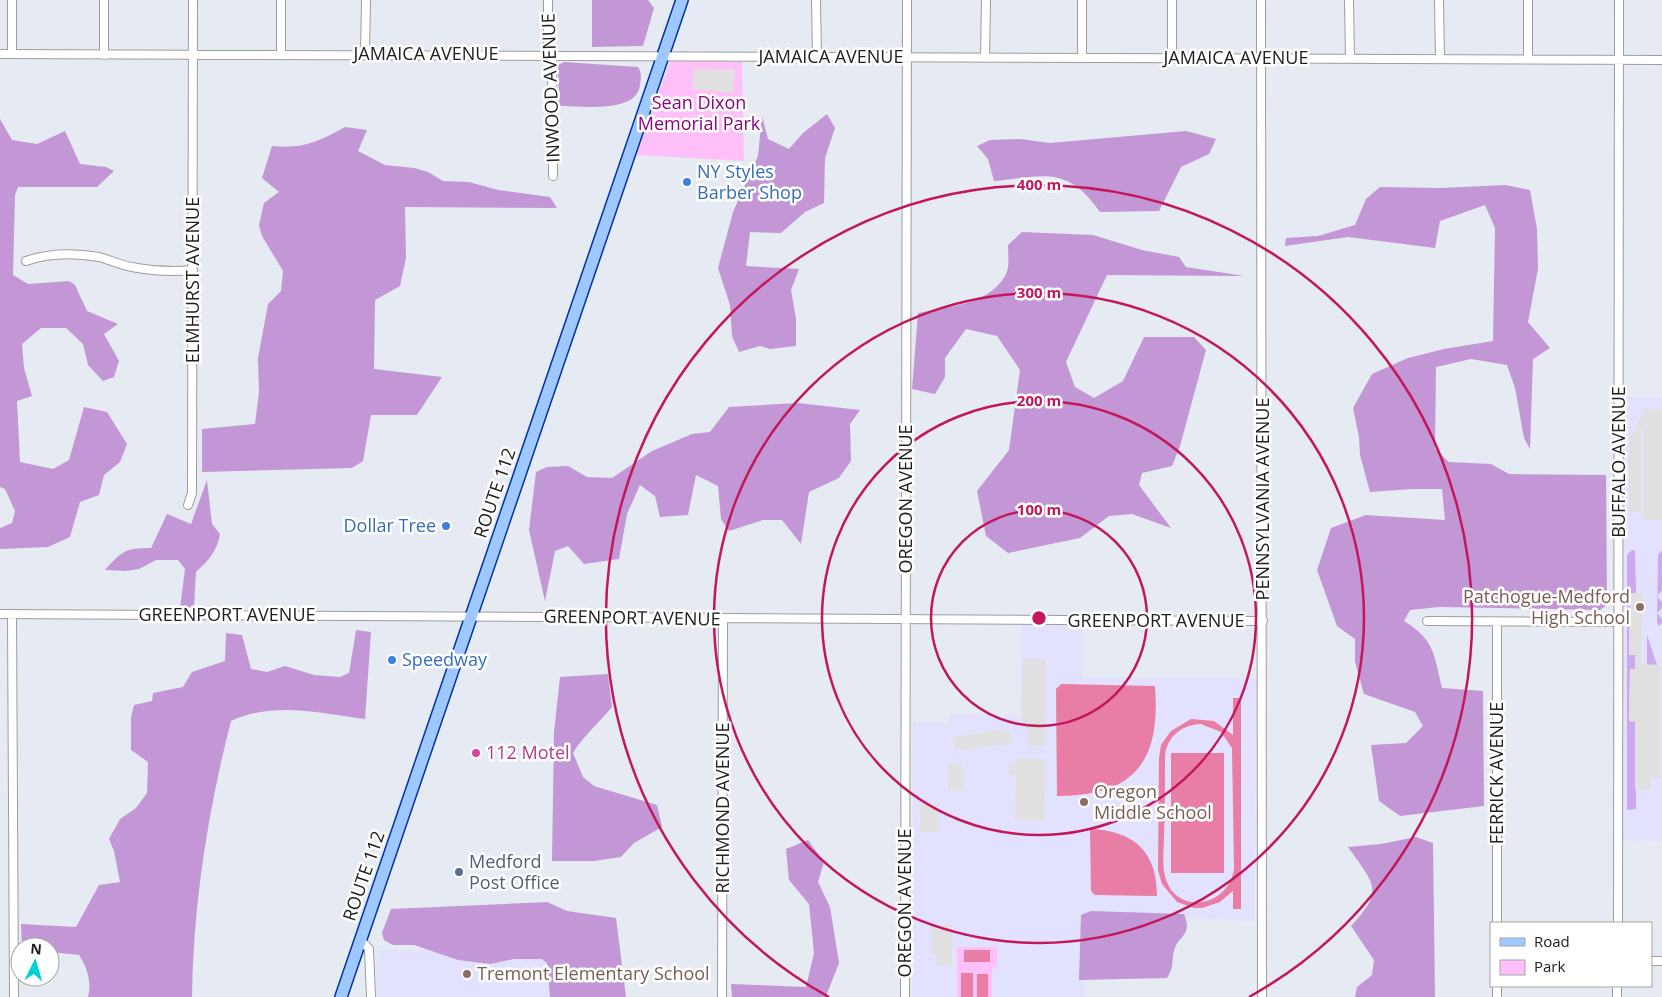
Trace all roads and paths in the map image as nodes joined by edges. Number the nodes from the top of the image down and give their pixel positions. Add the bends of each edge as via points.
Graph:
1 (12, 0) edge
2 (104, 0) edge
3 (193, 0) edge
4 (281, 0) edge
5 (366, 0) edge
6 (548, 0) edge
7 (682, 0) edge
8 (816, 0) edge
9 (907, 0) edge
10 (986, 0) edge
11 (1082, 0) edge
12 (1172, 0) edge
13 (1262, 0) edge
14 (1348, 0) edge
15 (1439, 0) edge
16 (1528, 0) edge
17 (1619, 0) edge
18 (0, 54) edge
19 (12, 54) junction
20 (281, 54) junction
21 (365, 54) junction
22 (550, 54) junction
23 (104, 55) junction
24 (193, 55) junction
25 (662, 56) junction
26 (817, 57) junction
27 (907, 57) junction
28 (985, 58) junction
29 (1082, 58) junction
30 (1172, 58) junction
31 (1262, 58) junction
32 (1350, 59) junction
33 (1440, 59) junction
34 (1528, 59) junction
35 (1619, 59) junction
36 (1662, 60) edge
37 (553, 176) dead end
38 (26, 261) dead end
39 (193, 270) junction
40 (188, 505) dead end
41 (0, 614) edge
42 (12, 614) junction
43 (471, 616) junction
44 (723, 619) junction
45 (906, 619) junction
46 (1427, 621) dead end
47 (1263, 622) junction
48 (1497, 622) junction
49 (1619, 622) junction
50 (1497, 922) edge
51 (1618, 922) edge
52 (360, 939) junction
53 (14, 997) edge
54 (341, 997) edge
55 (371, 997) edge
56 (722, 997) edge
57 (905, 997) edge
58 (1262, 997) edge

1 - 19 street
2 - 23 street
3 - 24 street, ELMHURST AVENUE
4 - 20 street
5 - 21 street
6 - 22 street, INWOOD AVENUE
7 - 25 main road, ROUTE 112
8 - 26 street
9 - 27 street, OREGON AVENUE
10 - 28 street
11 - 29 street
12 - 30 street
13 - 31 street, PENNSYLVANIA AVENUE
14 - 32 street
15 - 33 street
16 - 34 street
17 - 35 street, BUFFALO AVENUE
18 - 19 street, JAMAICA AVENUE
19 - 23 street, JAMAICA AVENUE
20 - 21 street, JAMAICA AVENUE
20 - 24 street, JAMAICA AVENUE
21 - 22 street, JAMAICA AVENUE
22 - 25 street, JAMAICA AVENUE
22 - 37 street, INWOOD AVENUE
23 - 24 street, JAMAICA AVENUE
24 - 39 street, ELMHURST AVENUE
25 - 26 street, JAMAICA AVENUE
25 - 43 main road, ROUTE 112
26 - 27 street, JAMAICA AVENUE
27 - 28 street, JAMAICA AVENUE
27 - 45 street, OREGON AVENUE
28 - 29 street, JAMAICA AVENUE
29 - 30 street, JAMAICA AVENUE
30 - 31 street, JAMAICA AVENUE
31 - 32 street, JAMAICA AVENUE
31 - 47 street, PENNSYLVANIA AVENUE
32 - 33 street, JAMAICA AVENUE
33 - 34 street, JAMAICA AVENUE
34 - 35 street, JAMAICA AVENUE
35 - 36 street, JAMAICA AVENUE
35 - 49 street, BUFFALO AVENUE
38 - 39 street via 66,254 98,257 130,267 166,272
39 - 40 street, ELMHURST AVENUE via 192,493
41 - 42 street, GREENPORT AVENUE
42 - 43 street, GREENPORT AVENUE
42 - 53 street
43 - 44 street, GREENPORT AVENUE
43 - 52 main road, ROUTE 112
44 - 45 street, GREENPORT AVENUE
44 - 56 street, RICHMOND AVENUE
45 - 47 street, GREENPORT AVENUE
45 - 57 street, OREGON AVENUE
46 - 48 street
47 - 58 street, PENNSYLVANIA AVENUE
48 - 49 street
48 - 50 street, FERRICK AVENUE
49 - 51 street, BUFFALO AVENUE
52 - 54 main road, ROUTE 112
52 - 55 street via 369,949

